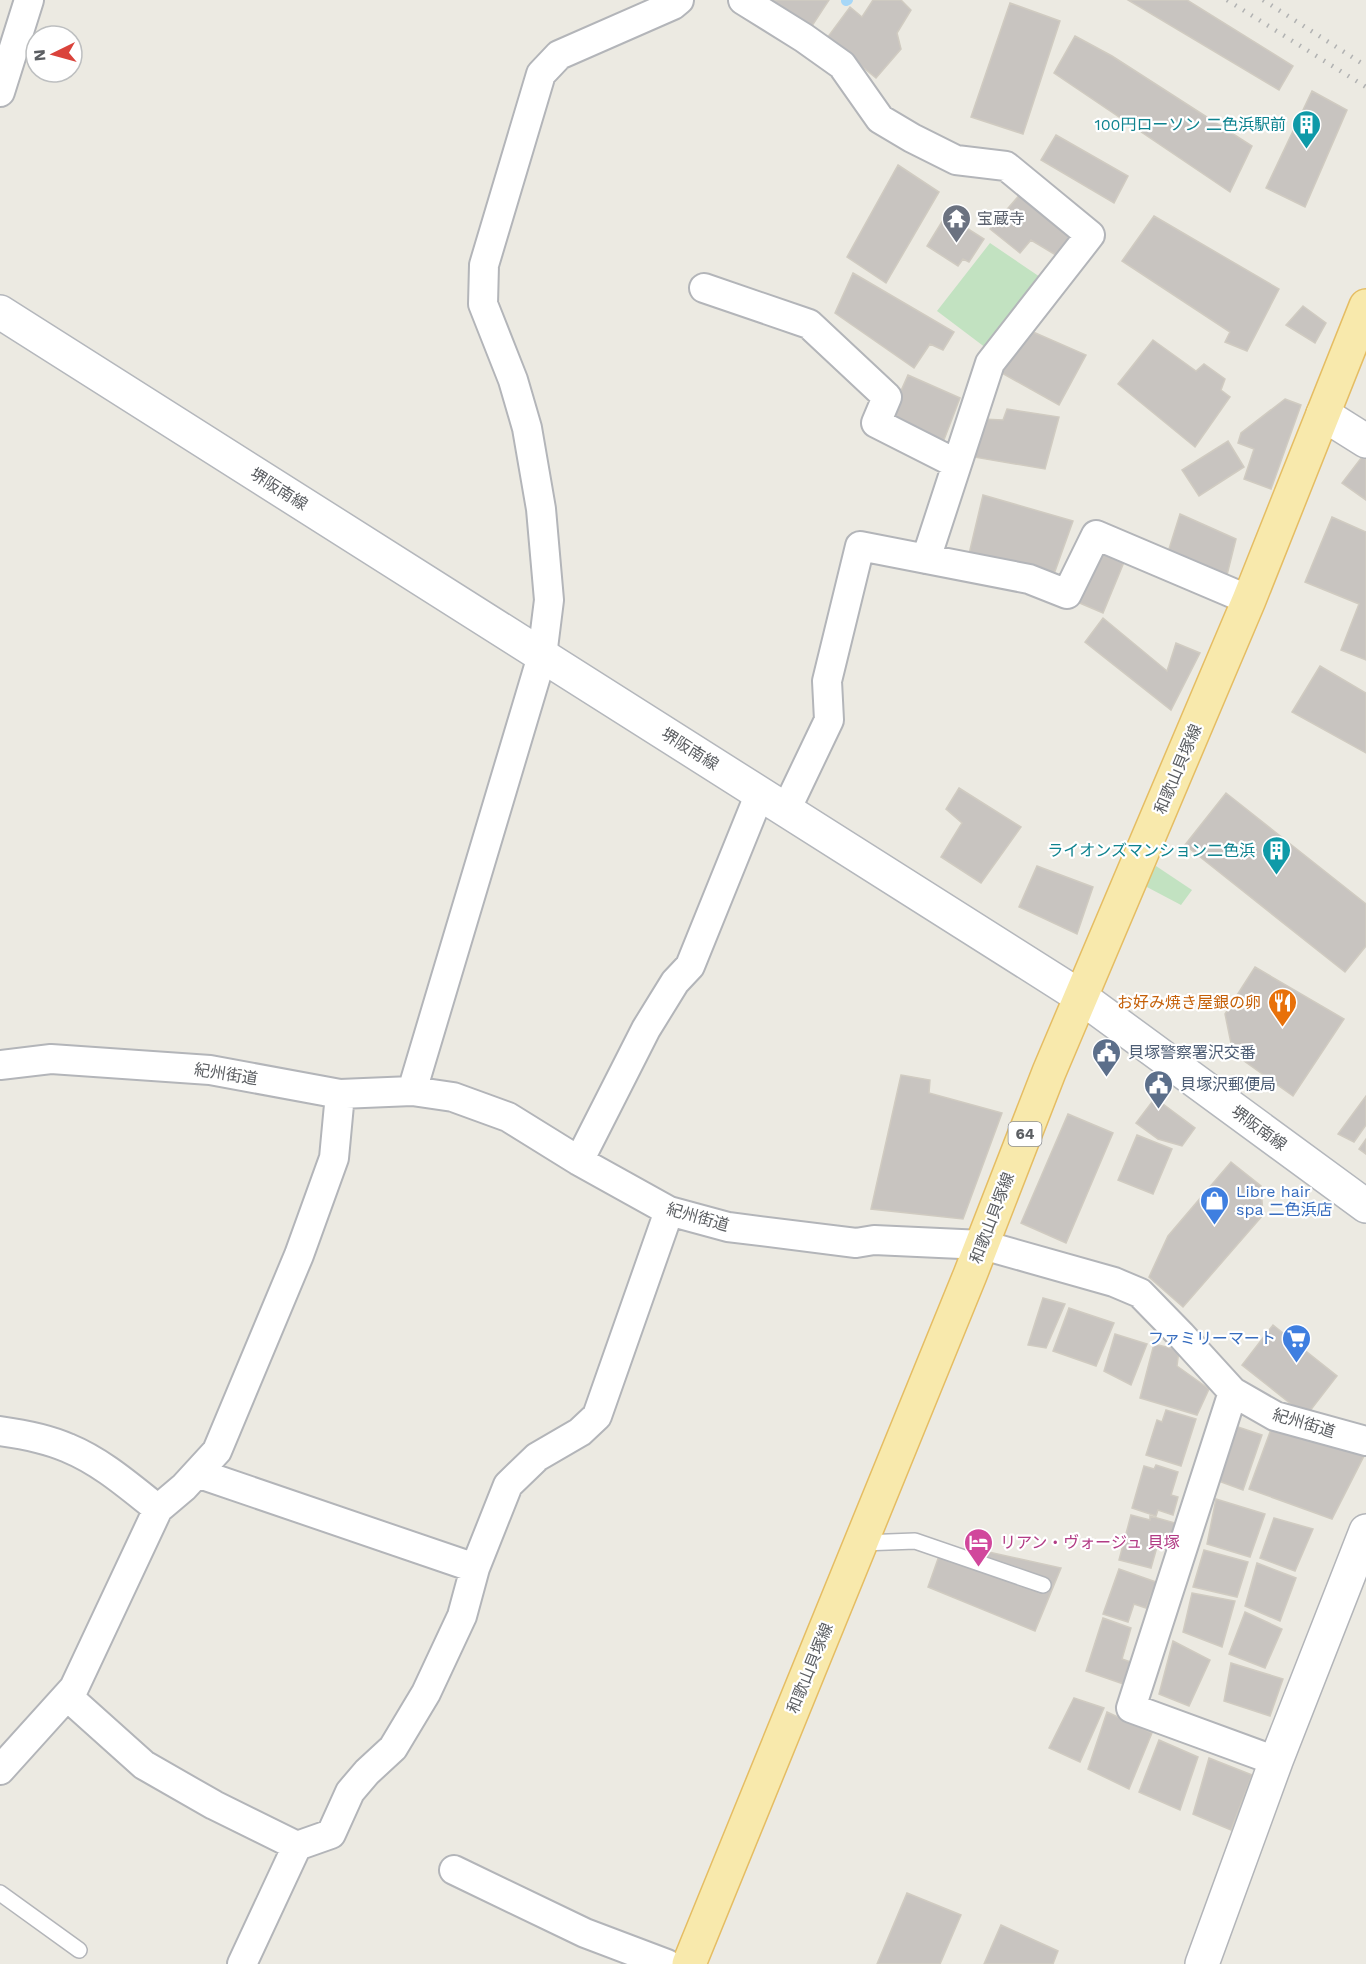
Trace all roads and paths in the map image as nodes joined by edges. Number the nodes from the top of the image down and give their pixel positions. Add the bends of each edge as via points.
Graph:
1 (29, 0) edge
2 (679, 0) edge
3 (743, 0) edge
4 (0, 92) edge
5 (704, 288) dead end
6 (1366, 306) edge
7 (0, 312) edge
8 (1323, 414) junction
9 (1366, 441) edge
10 (957, 464) junction
11 (926, 559) junction
12 (1249, 600) junction
13 (542, 656) junction
14 (773, 801) junction
15 (1081, 997) junction
16 (0, 1065) edge
17 (412, 1091) junction
18 (340, 1094) junction
19 (579, 1161) junction
20 (1366, 1206) edge
21 (669, 1211) junction
22 (982, 1245) junction
23 (1233, 1392) junction
24 (0, 1431) edge
25 (1366, 1441) edge
26 (197, 1473) junction
27 (158, 1509) junction
28 (1366, 1531) edge
29 (862, 1543) junction
30 (475, 1568) junction
31 (1043, 1584) dead end
32 (67, 1696) junction
33 (1276, 1761) junction
34 (0, 1770) edge
35 (297, 1846) junction
36 (454, 1870) dead end
37 (0, 1893) edge
38 (79, 1950) dead end
39 (242, 1964) edge
40 (668, 1964) edge
41 (689, 1964) edge
42 (1203, 1964) edge

1 - 4 street
2 - 13 street via 559,55 541,74 484,265 483,304 527,428 540,509 549,600
3 - 10 street via 842,65 880,119 956,159 1006,166 1090,235 990,363
5 - 10 street via 809,324 887,397 876,423
6 - 8 main road, 和歌山貝塚線 / 64
7 - 13 main road, 堺阪南線
8 - 9 main road
8 - 12 main road, 和歌山貝塚線 / 64
10 - 11 street
11 - 12 street via 1029,579 1067,594 1096,535
11 - 14 street via 860,546 827,681 829,720
12 - 15 main road, 和歌山貝塚線 / 64
13 - 14 main road, 堺阪南線
13 - 17 street
14 - 15 main road, 堺阪南線
14 - 19 street via 690,966 675,982 646,1029
15 - 20 main road, 堺阪南線
15 - 22 main road, 和歌山貝塚線 / 64
16 - 18 street, 紀州街道 via 51,1059 210,1070
17 - 18 street, 紀州街道
17 - 19 street, 紀州街道 via 453,1097 508,1117
18 - 26 street via 334,1158 299,1255 217,1451
19 - 21 street, 紀州街道
21 - 22 street, 紀州街道 via 728,1227 856,1243 874,1240
21 - 30 street via 597,1416 580,1432 537,1456 508,1485
22 - 23 street, 紀州街道 via 1102,1277 1140,1293
22 - 29 main road, 和歌山貝塚線 / 64
23 - 25 street, 紀州街道 via 1275,1416
23 - 33 street via 1131,1708
24 - 27 street via 68,1448 107,1469
26 - 27 street
26 - 30 street
27 - 32 street
28 - 33 main road
29 - 31 lane via 915,1541
29 - 41 main road, 和歌山貝塚線 / 64
30 - 35 street via 462,1616 412,1719 393,1748 350,1792 331,1834
32 - 34 street
32 - 35 street via 144,1765
33 - 42 main road
35 - 39 street
36 - 40 street via 585,1933
37 - 38 lane

